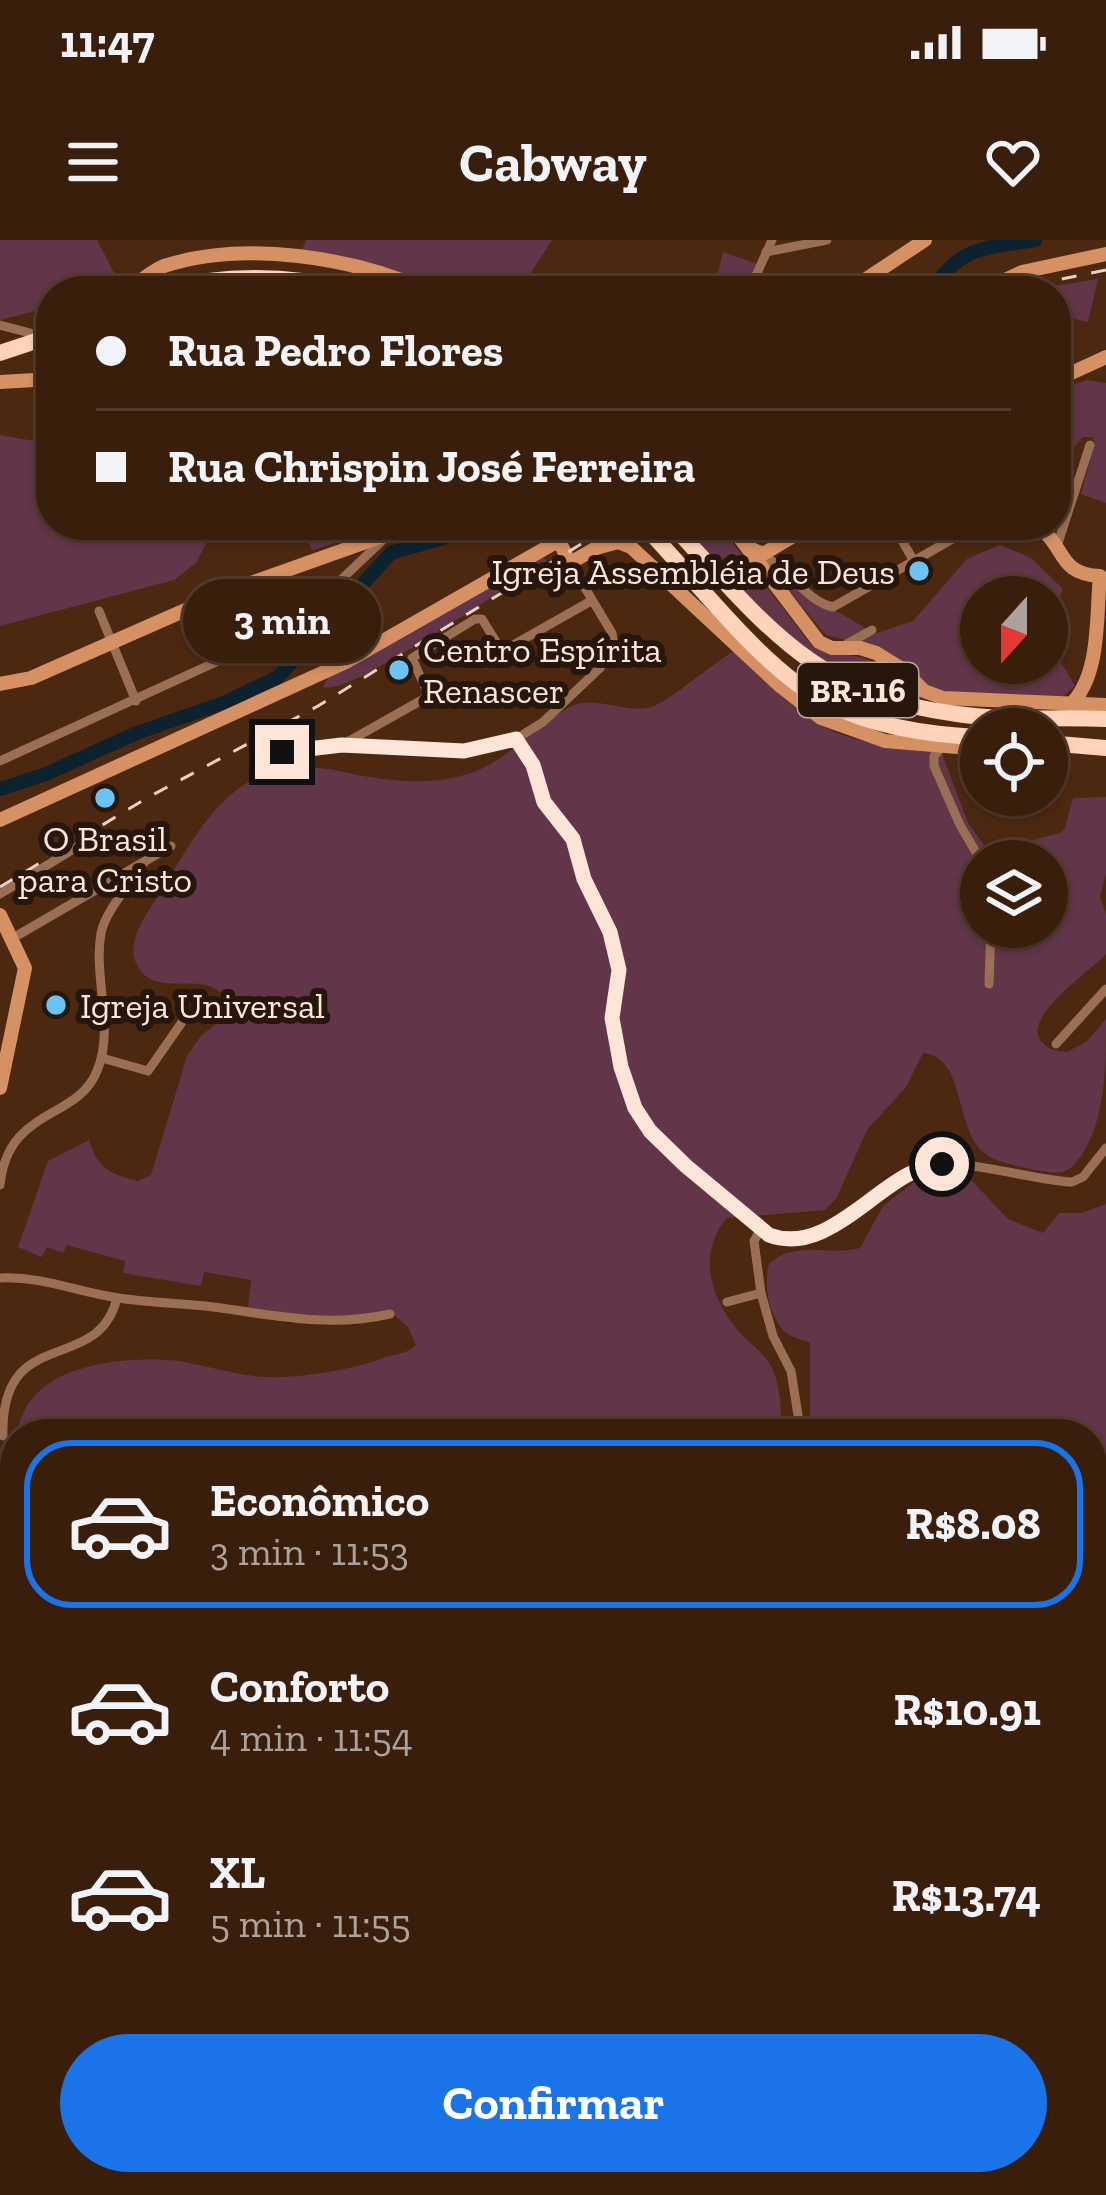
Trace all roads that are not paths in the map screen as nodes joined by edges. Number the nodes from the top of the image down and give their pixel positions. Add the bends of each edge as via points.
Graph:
1 (772, 240) edge
2 (827, 240) edge
3 (925, 240) edge
4 (766, 252) junction
5 (1106, 254) edge
6 (151, 276) edge
7 (385, 276) edge
8 (756, 276) edge
9 (871, 276) edge
10 (1013, 276) edge
11 (0, 325) edge
12 (36, 331) edge
13 (30, 333) junction
14 (36, 340) edge
15 (0, 343) edge
16 (0, 353) edge
17 (1106, 357) edge
18 (1071, 373) edge
19 (36, 380) edge
20 (0, 382) edge
21 (1090, 445) dead end
22 (1071, 503) edge
23 (369, 540) edge
24 (383, 540) edge
25 (610, 540) edge
26 (631, 540) edge
27 (658, 540) edge
28 (686, 540) edge
29 (743, 540) edge
30 (787, 540) edge
31 (902, 540) edge
32 (953, 540) edge
33 (1052, 540) edge
34 (1059, 540) edge
35 (558, 542) joint
36 (1057, 546) junction
37 (596, 548) junction
38 (753, 552) junction
39 (639, 555) junction
40 (569, 562) junction
41 (915, 563) junction
42 (1103, 574) edge
43 (591, 601) junction
44 (99, 611) dead end
45 (872, 630) dead end
46 (111, 643) junction
47 (840, 648) junction
48 (0, 684) edge
49 (136, 701) junction
50 (1070, 705) junction
51 (1106, 705) edge
52 (1106, 717) edge
53 (361, 734) junction
54 (960, 737) edge
55 (1106, 738) edge
56 (516, 739) junction
57 (1068, 742) edge
58 (960, 744) edge
59 (342, 745) junction
60 (364, 746) junction
61 (1068, 746) edge
62 (942, 747) junction
63 (1106, 750) edge
64 (282, 752) dead end
65 (0, 761) edge
66 (0, 820) edge
67 (95, 836) dead end
68 (969, 840) edge
69 (171, 846) dead end
70 (144, 863) junction
71 (0, 894) edge
72 (0, 915) edge
73 (13, 938) junction
74 (990, 948) edge
75 (989, 984) dead end
76 (1106, 989) edge
77 (187, 1015) dead end
78 (1056, 1044) dead end
79 (102, 1058) junction
80 (0, 1088) edge
81 (1106, 1148) edge
82 (0, 1185) edge
83 (761, 1229) junction
84 (0, 1278) edge
85 (761, 1293) junction
86 (117, 1298) junction
87 (728, 1302) dead end
88 (389, 1314) dead end
89 (3, 1419) edge
90 (799, 1419) edge

1 - 4 street
2 - 4 street
3 - 9 street
4 - 8 street
5 - 10 street
6 - 7 street via 216,253 270,251
11 - 13 street
12 - 13 highway
13 - 15 highway
14 - 16 highway
17 - 18 street
19 - 20 street
21 - 22 street
23 - 46 street
24 - 49 street via 290,628
25 - 37 street
26 - 39 street
27 - 54 highway, BR-116 via 780,669 825,702 876,722
28 - 52 highway, BR-116 via 781,638 855,688 961,715
29 - 38 street
30 - 38 street
31 - 41 street
32 - 41 street
33 - 36 street
34 - 36 street
35 - 40 street
35 - 66 street via 346,662
36 - 42 street via 1070,568
37 - 39 street via 617,542
37 - 40 street
38 - 41 street via 836,606
38 - 47 street via 814,638
39 - 62 street via 821,718 863,736
40 - 43 street
42 - 50 street via 1089,673
43 - 53 street via 506,649 475,619 412,658 429,696
43 - 56 street via 614,638 610,656
44 - 46 street
45 - 47 street
46 - 48 street
46 - 49 street
47 - 50 street via 889,659 943,698
49 - 65 street
50 - 51 street
53 - 59 street
53 - 60 street
55 - 57 highway
56 - 60 street via 464,751
56 - 83 street via 544,802 573,839 610,932 619,970 612,1018 635,1108
58 - 62 street
59 - 60 street
59 - 64 street
61 - 63 highway
62 - 68 street via 934,766
67 - 71 street
69 - 70 street
70 - 73 street
70 - 79 street via 101,930
72 - 73 street
73 - 80 street via 25,981
74 - 75 street
76 - 78 street
77 - 79 street via 148,1071
79 - 82 street via 86,1090 20,1137
81 - 83 street via 1076,1182 931,1165 824,1228 783,1239
83 - 85 street via 754,1241
84 - 86 street via 41,1278
85 - 87 street
85 - 90 street
86 - 88 street via 314,1322
86 - 89 street via 110,1320 93,1335 13,1376

